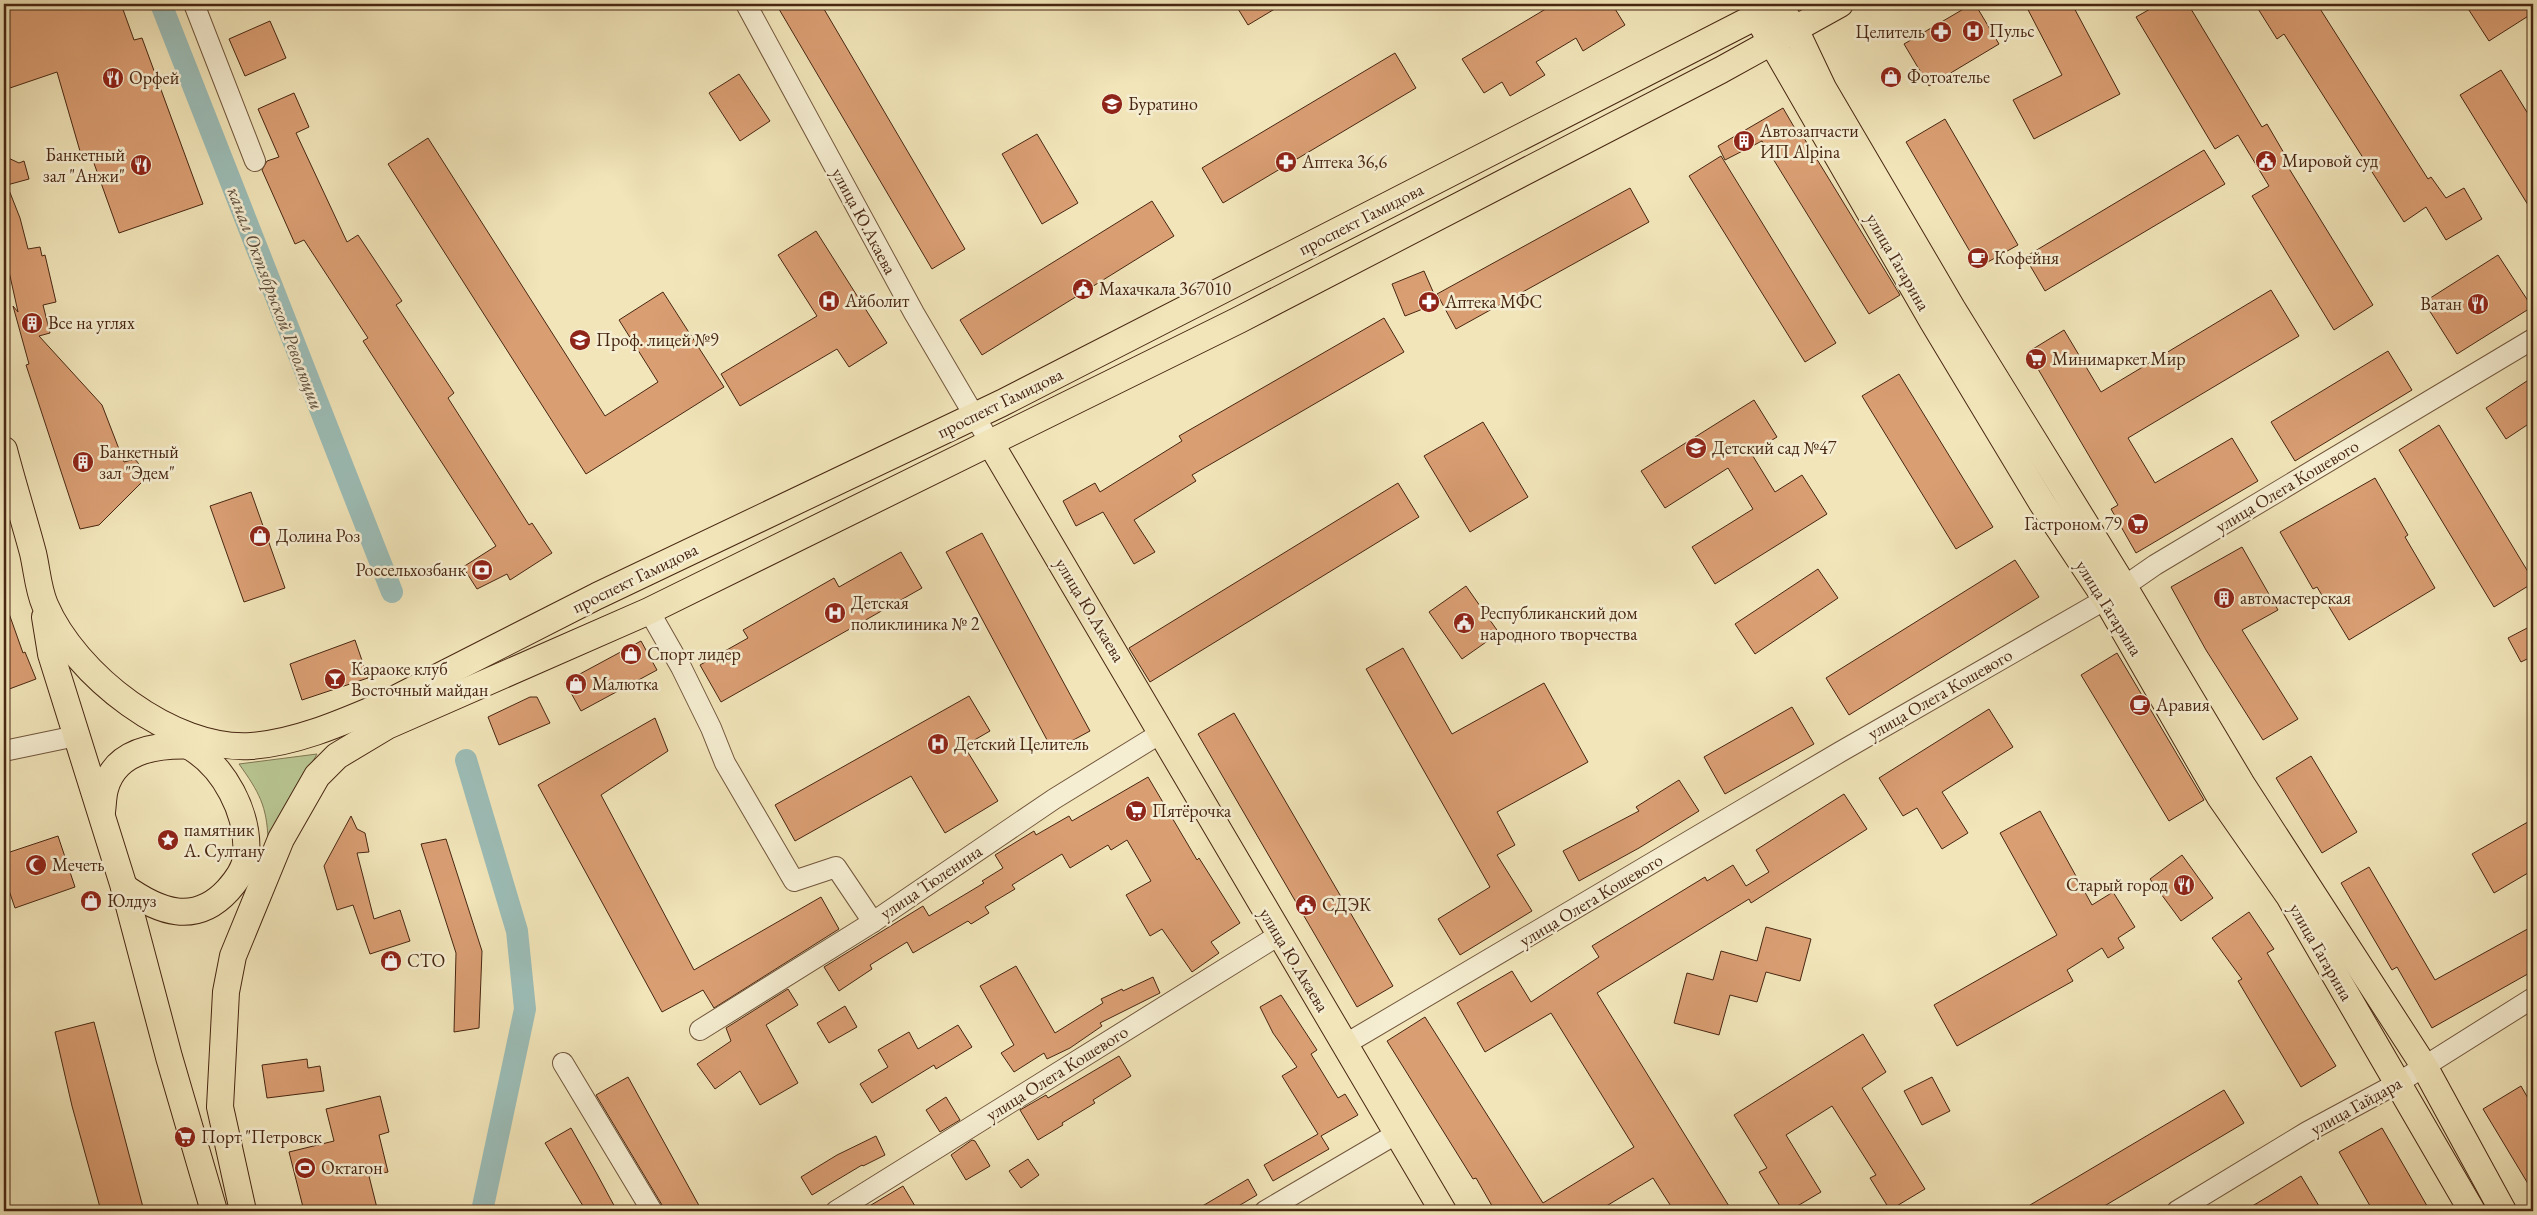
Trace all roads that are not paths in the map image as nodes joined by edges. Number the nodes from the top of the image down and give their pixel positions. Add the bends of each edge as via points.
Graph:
1 (194, 4) edge
2 (746, 4) edge
3 (1840, 4) edge
4 (1763, 7) edge
5 (1784, 35) junction
6 (255, 161) dead end
7 (2533, 339) edge
8 (974, 417) junction
9 (990, 444) junction
10 (4, 450) edge
11 (4, 462) edge
12 (2115, 592) junction
13 (649, 612) junction
14 (56, 646) junction
15 (1160, 733) junction
16 (76, 736) junction
17 (194, 741) junction
18 (4, 751) edge
19 (101, 818) junction
20 (254, 868) junction
21 (124, 887) junction
22 (873, 922) junction
23 (1279, 935) junction
24 (2533, 998) edge
25 (700, 1030) dead end
26 (1344, 1045) junction
27 (563, 1063) dead end
28 (2424, 1066) junction
29 (2398, 1083) junction
30 (1396, 1134) junction
31 (212, 1202) edge
32 (243, 1211) edge
33 (652, 1211) edge
34 (836, 1211) edge
35 (1266, 1211) edge
36 (1443, 1211) edge
37 (2177, 1211) edge
38 (2472, 1211) edge
39 (2504, 1211) edge

1 - 6 street
2 - 8 street, улица Ю.Акаева
3 - 5 main road, проспект Гамидова
4 - 5 main road, улица Гагарина
4 - 8 main road, проспект Гамидова
5 - 9 main road, проспект Гамидова via 1265,306
5 - 12 main road, улица Гагарина via 1933,322 2042,503
7 - 12 street, улица Олега Кошевого
8 - 9 street, улица Ю.Акаева
8 - 17 main road, проспект Гамидова via 597,596 353,718 272,744 248,746
9 - 13 main road, проспект Гамидова
9 - 15 main road, улица Ю.Акаева
10 - 14 main road
11 - 14 main road via 47,624
12 - 26 street, улица Олега Кошевого
12 - 28 main road, улица Гагарина
12 - 29 main road, улица Гагарина via 2220,797 2289,896
13 - 20 main road, проспект Гамидова via 387,726 352,746 317,776 281,838
13 - 22 street via 681,667 725,763 794,881 836,867
14 - 16 main road
14 - 17 main road via 146,716
15 - 22 street, улица Тюленина via 1054,798
15 - 23 main road, улица Ю.Акаева
16 - 18 street
16 - 19 main road via 86,760
17 - 19 main road, проспект Гамидова via 152,747 137,753 112,772 105,788
17 - 20 main road via 199,752 217,768 236,801
19 - 21 main road, проспект Гамидова
20 - 21 main road via 219,900 203,909 184,912 166,910 143,901
20 - 32 main road via 250,912 234,956 226,992 220,1107
21 - 31 main road, проспект Гамидова
22 - 25 street, улица Тюленина
23 - 26 main road, улица Ю.Акаева
23 - 34 street, улица Олега Кошевого
24 - 28 street, улица Гайдара
26 - 30 main road, улица Ю.Акаева
27 - 33 street
28 - 29 street, улица Гайдара
28 - 39 main road, улица Гагарина
29 - 37 street, улица Гайдара via 2307,1132
29 - 38 main road, улица Гагарина
30 - 35 street
30 - 36 main road, улица Ю.Акаева

